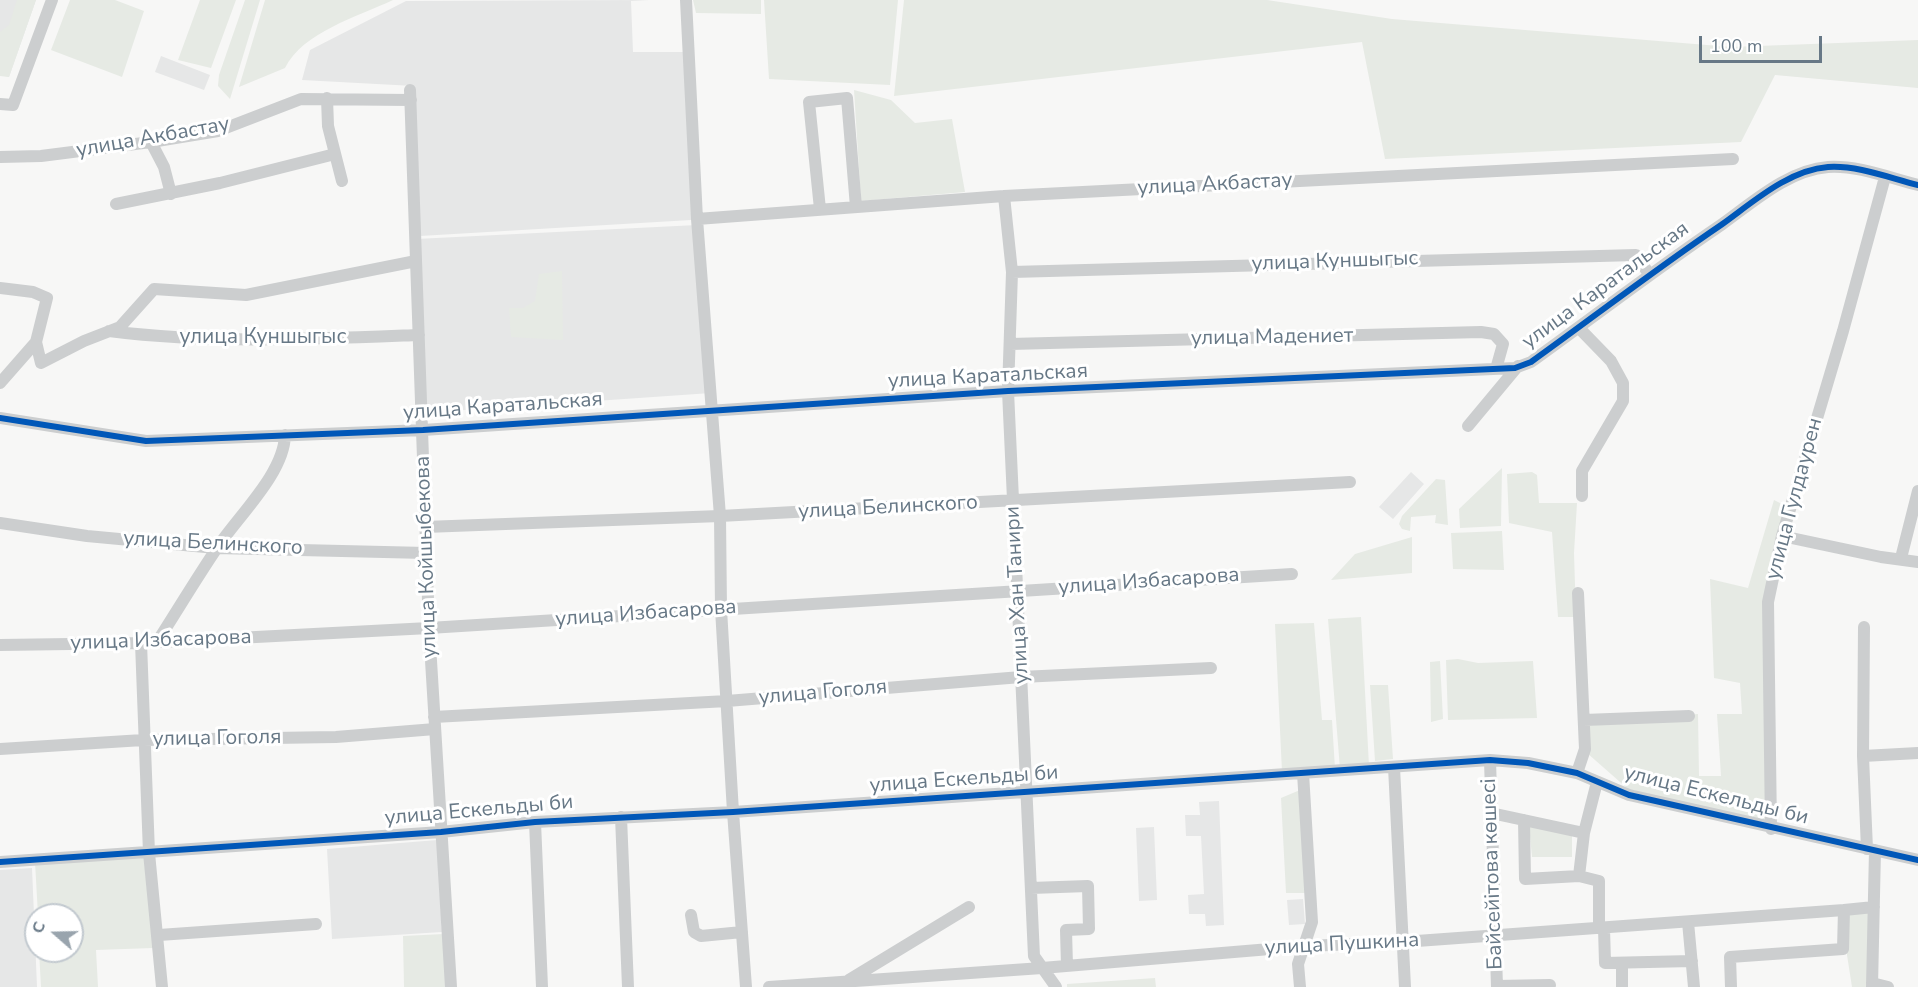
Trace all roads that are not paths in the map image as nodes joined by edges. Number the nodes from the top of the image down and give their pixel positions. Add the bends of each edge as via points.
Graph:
1 (52, 0) edge
2 (686, 0) edge
3 (410, 95) joint
4 (327, 98) junction
5 (6, 105) edge
6 (151, 142) junction
7 (335, 154) junction
8 (0, 158) edge
9 (1733, 159) dead end
10 (1885, 177) junction
11 (342, 181) dead end
12 (1918, 185) edge
13 (171, 194) junction
14 (1004, 196) junction
15 (116, 204) dead end
16 (856, 207) junction
17 (820, 209) junction
18 (697, 219) junction
19 (417, 261) junction
20 (1012, 272) junction
21 (1649, 274) junction
22 (0, 288) edge
23 (1579, 328) junction
24 (108, 331) junction
25 (419, 335) junction
26 (36, 342) junction
27 (1010, 344) junction
28 (1518, 366) junction
29 (1496, 369) junction
30 (0, 383) edge
31 (1008, 391) junction
32 (712, 411) junction
33 (0, 418) edge
34 (1467, 426) dead end
35 (423, 430) junction
36 (285, 435) junction
37 (1350, 482) dead end
38 (1918, 491) edge
39 (1582, 496) dead end
40 (1014, 502) junction
41 (720, 516) junction
42 (0, 523) edge
43 (425, 527) junction
44 (1782, 536) junction
45 (216, 548) junction
46 (426, 553) junction
47 (1901, 558) junction
48 (1918, 562) edge
49 (1292, 574) dead end
50 (1018, 590) junction
51 (1578, 593) dead end
52 (721, 609) junction
53 (1863, 627) dead end
54 (429, 628) junction
55 (157, 642) junction
56 (141, 643) junction
57 (0, 645) edge
58 (1211, 668) dead end
59 (1022, 677) junction
60 (727, 701) junction
61 (1689, 716) dead end
62 (1584, 720) junction
63 (434, 723) junction
64 (143, 740) junction
65 (0, 749) edge
66 (1918, 753) edge
67 (1863, 756) junction
68 (1490, 760) junction
69 (1394, 767) junction
70 (1303, 773) junction
71 (1577, 773) junction
72 (1597, 782) junction
73 (1026, 792) junction
74 (733, 812) junction
75 (1491, 813) junction
76 (621, 817) junction
77 (1524, 820) junction
78 (535, 822) junction
79 (1771, 829) junction
80 (441, 832) junction
81 (1584, 833) junction
82 (1871, 849) junction
83 (149, 853) junction
84 (1918, 860) edge
85 (0, 862) edge
86 (1579, 876) junction
87 (1031, 888) junction
88 (969, 907) dead end
89 (1874, 907) junction
90 (1842, 910) junction
91 (691, 915) dead end
92 (1688, 922) junction
93 (316, 924) dead end
94 (1602, 928) junction
95 (742, 932) junction
96 (159, 935) junction
97 (1495, 935) junction
98 (1403, 942) junction
99 (1306, 946) junction
100 (1692, 961) junction
101 (1622, 963) junction
102 (1068, 966) junction
103 (1042, 968) junction
104 (845, 982) junction
105 (1550, 985) dead end
106 (1872, 985) edge
107 (162, 987) edge
108 (451, 987) edge
109 (542, 987) edge
110 (628, 987) edge
111 (746, 987) edge
112 (769, 987) edge
113 (1056, 987) edge
114 (1300, 987) edge
115 (1405, 987) edge
116 (1497, 987) edge
117 (1622, 987) edge
118 (1694, 987) edge
119 (1731, 987) edge
120 (1888, 987) edge

1 - 5 street
2 - 18 street
3 - 4 street, улица Акбастау
3 - 19 street, улица Койшыбекова
4 - 6 street, улица Акбастау via 301,99 219,131
4 - 7 street
6 - 8 street, улица Акбастау
6 - 13 street via 164,167
7 - 11 street
7 - 13 street
9 - 14 street, улица Акбастау
10 - 12 street, улица Каратальская
10 - 21 street, улица Каратальская via 1829,167 1807,171 1778,186
10 - 44 street, улица Гулдаурен
13 - 15 street
14 - 16 street, улица Акбастау
14 - 20 street, улица Хан Танири
16 - 17 street, улица Акбастау
16 - 17 street via 847,98 809,102
17 - 18 street, улица Акбастау
18 - 32 street
19 - 24 street via 246,294 154,289 120,327
19 - 25 street, улица Койшыбекова
20 - 21 street, улица Куншыгыс via 1636,255
20 - 27 street, улица Хан Танири
21 - 23 street, улица Каратальская
22 - 26 street via 47,298
23 - 28 street, улица Каратальская via 1532,362
23 - 39 street via 1611,361 1623,383 1623,401 1582,471
24 - 25 street, улица Куншыгыс via 162,338
24 - 26 street via 40,363
25 - 35 street, улица Койшыбекова
26 - 30 street
27 - 29 street, улица Мадениет via 1481,332 1494,334 1503,344
27 - 31 street, улица Хан Танири
28 - 29 street, улица Каратальская
28 - 34 street
29 - 31 street, улица Каратальская
31 - 32 street, улица Каратальская
31 - 40 street, улица Хан Танири
32 - 35 street, улица Каратальская
32 - 41 street
33 - 36 street, улица Каратальская via 146,441
35 - 36 street, улица Каратальская
35 - 43 street, улица Койшыбекова
36 - 45 street via 285,450 268,480
37 - 40 street, улица Белинского
38 - 47 street
40 - 41 street, улица Белинского
40 - 50 street, улица Хан Танири
41 - 43 street, улица Белинского
41 - 52 street
42 - 45 street, улица Белинского
43 - 46 street, улица Койшыбекова
44 - 47 street
44 - 79 street, улица Гулдаурен via 1768,602
45 - 46 street, улица Белинского
45 - 55 street
46 - 54 street, улица Койшыбекова
47 - 48 street
49 - 50 street, улица Избасарова
50 - 52 street, улица Избасарова
50 - 59 street, улица Хан Танири
51 - 62 street
52 - 54 street, улица Избасарова
52 - 60 street
53 - 67 street
54 - 55 street, улица Избасарова
54 - 63 street, улица Койшыбекова
55 - 56 street, улица Избасарова
56 - 57 street, улица Избасарова
56 - 64 street
58 - 59 street, улица Гоголя
59 - 60 street, улица Гоголя
59 - 73 street, улица Хан Танири
60 - 63 street, улица Гоголя
60 - 74 street
61 - 62 street
62 - 71 street via 1585,750
63 - 64 street, улица Гоголя via 336,737
63 - 80 street, улица Койшыбекова
64 - 65 street, улица Гоголя
64 - 83 street
66 - 67 street
67 - 82 street
68 - 69 street, улица Ескельды би
68 - 71 street, улица Ескельды би
68 - 75 street, Байсейітова көшесі
69 - 70 street, улица Ескельды би
69 - 98 street
70 - 73 street, улица Ескельды би
70 - 99 street via 1312,922
71 - 72 street, улица Ескельды би
72 - 79 street, улица Ескельды би via 1629,795
72 - 81 street
73 - 74 street, улица Ескельды би
73 - 87 street, улица Хан Танири
74 - 76 street, улица Ескельды би
74 - 95 street
75 - 77 street
75 - 97 street, Байсейітова көшесі
76 - 78 street, улица Ескельды би
76 - 110 street
77 - 81 street
77 - 86 street via 1525,879
78 - 80 street, улица Ескельды би
78 - 109 street
79 - 82 street, улица Ескельды би
80 - 83 street, улица Ескельды би
80 - 108 street, улица Койшыбекова
81 - 86 street
82 - 84 street, улица Ескельды би
82 - 89 street
83 - 85 street, улица Ескельды би
83 - 96 street
86 - 94 street via 1599,881
87 - 102 street via 1088,886 1089,929 1066,930
87 - 103 street, улица Хан Танири via 1034,956
88 - 104 street, улица Пушкина
89 - 90 street, улица Пушкина
89 - 106 street
90 - 92 street, улица Пушкина
90 - 119 street via 1843,950 1730,957
91 - 95 street via 694,932 702,936
92 - 94 street, улица Пушкина
92 - 100 street
93 - 96 street
94 - 97 street, улица Пушкина
94 - 101 street via 1605,963
95 - 111 street
96 - 107 street
97 - 98 street, улица Пушкина
97 - 116 street, Байсейітова көшесі
98 - 99 street, улица Пушкина
98 - 115 street
99 - 102 street, улица Пушкина
99 - 114 street via 1298,964
100 - 101 street
100 - 118 street
101 - 117 street
102 - 103 street, улица Пушкина
103 - 104 street, улица Пушкина
103 - 113 street, улица Хан Танири
104 - 112 street, улица Пушкина
105 - 116 street
106 - 120 street

